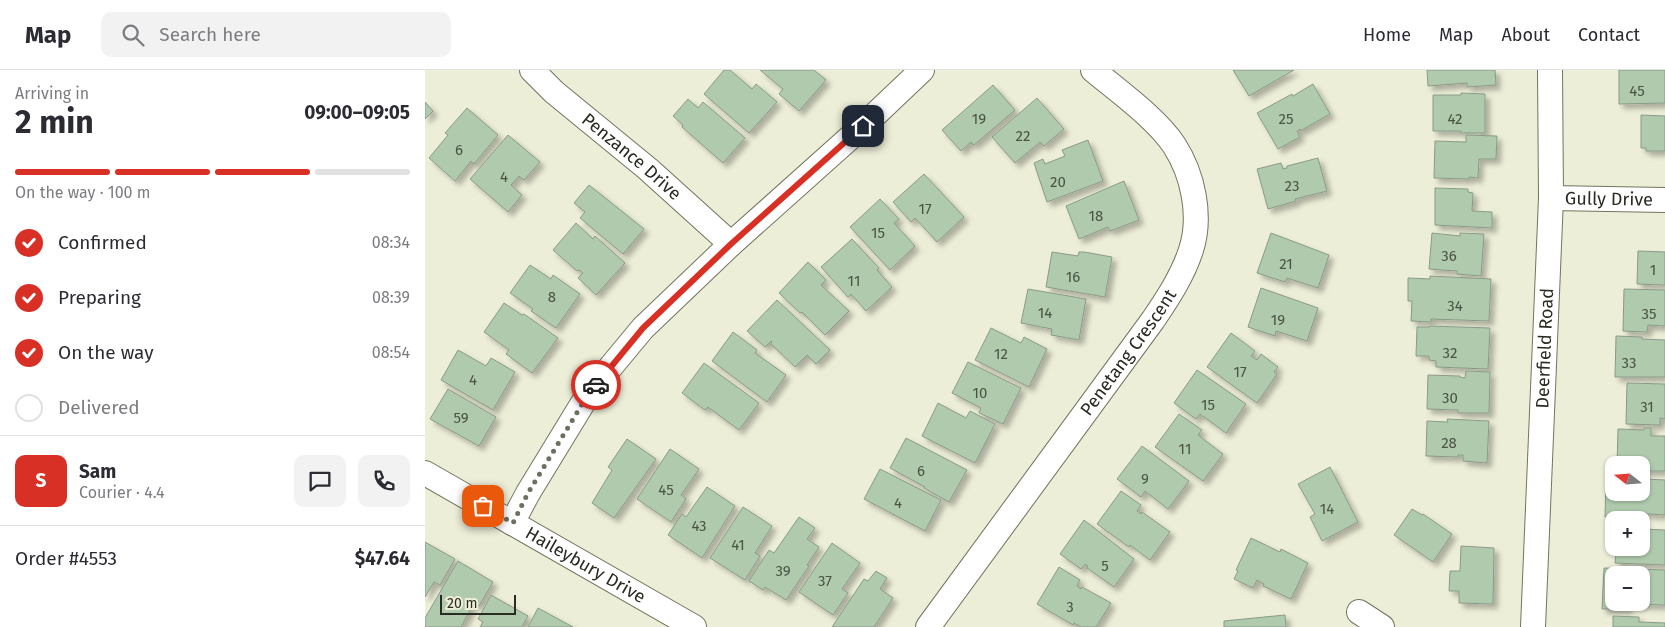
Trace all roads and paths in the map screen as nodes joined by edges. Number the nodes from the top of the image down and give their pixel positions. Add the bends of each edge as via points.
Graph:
1 (532, 70) edge
2 (922, 70) edge
3 (1093, 70) edge
4 (1550, 70) edge
5 (1551, 198) junction
6 (1665, 200) edge
7 (731, 244) junction
8 (425, 473) edge
9 (513, 523) junction
10 (1359, 612) dead end
11 (694, 627) edge
12 (927, 627) edge
13 (1383, 627) edge
14 (1533, 627) edge

1 - 7 street, Penzance Drive
2 - 7 street
3 - 12 street, Penetang Crescent via 1153,121 1184,163 1192,186 1196,224 1191,250 1173,289 1153,320
4 - 5 street, Deerfield Road
5 - 6 street, Gully Drive
5 - 14 street, Deerfield Road
7 - 9 street via 643,328 589,393
8 - 9 street, Haileybury Drive
9 - 11 street, Haileybury Drive
10 - 13 street

